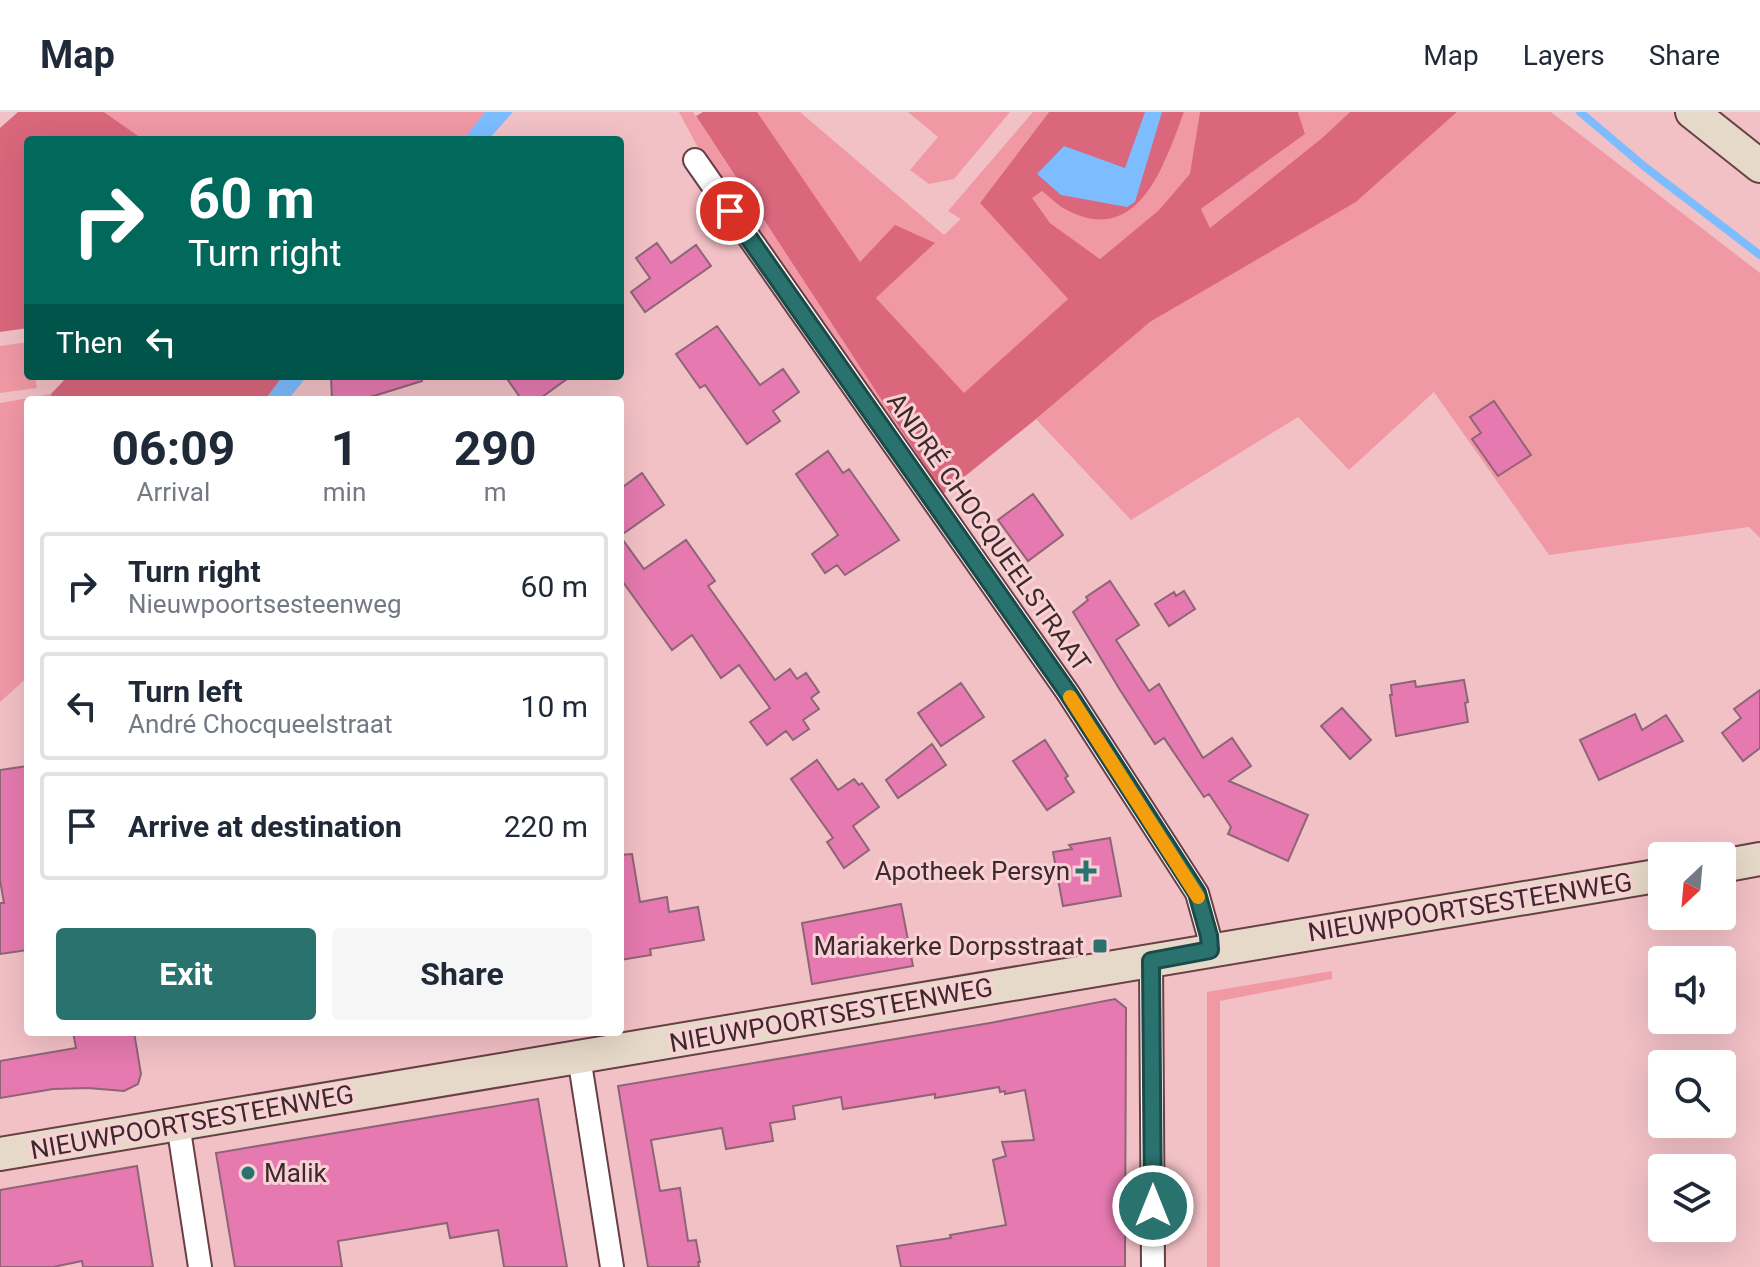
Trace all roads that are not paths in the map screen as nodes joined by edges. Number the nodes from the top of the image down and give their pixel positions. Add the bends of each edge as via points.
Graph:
1 (1692, 112) edge
2 (695, 160) dead end
3 (1760, 166) edge
4 (1760, 859) edge
5 (1736, 863) edge
6 (1648, 877) edge
7 (1210, 950) junction
8 (1151, 961) junction
9 (579, 1057) junction
10 (178, 1124) junction
11 (0, 1154) edge
12 (200, 1267) edge
13 (612, 1267) edge
14 (1153, 1267) edge

1 - 3 main road
2 - 7 street, ANDRÉ CHOCQUEELSTRAAT via 1068,693 1197,893
4 - 5 main road
6 - 7 main road, NIEUWPOORTSESTEENWEG
7 - 8 main road, NIEUWPOORTSESTEENWEG
8 - 9 main road, NIEUWPOORTSESTEENWEG
8 - 14 street
9 - 10 main road, NIEUWPOORTSESTEENWEG
9 - 13 street
10 - 11 main road, NIEUWPOORTSESTEENWEG
10 - 12 street

